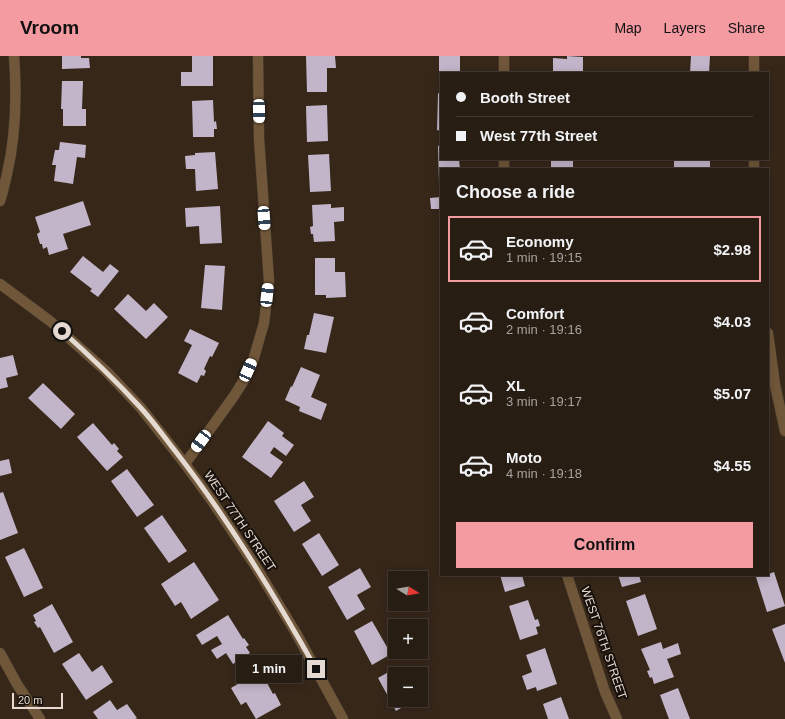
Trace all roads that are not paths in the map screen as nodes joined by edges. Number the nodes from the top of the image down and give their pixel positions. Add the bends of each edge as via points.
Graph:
1 (14, 56) edge
2 (258, 56) edge
3 (504, 56) edge
4 (754, 56) edge
5 (504, 72) edge
6 (754, 72) edge
7 (0, 201) edge
8 (0, 284) edge
9 (769, 340) edge
10 (785, 431) edge
11 (185, 464) junction
12 (567, 576) edge
13 (0, 653) edge
14 (40, 719) edge
15 (343, 719) edge
16 (617, 719) edge

1 - 7 street via 15,117 11,157
2 - 11 street via 259,139 269,281 264,323 253,361 244,380
3 - 5 street
4 - 6 street
8 - 11 street, WEST 77TH STREET via 50,320 106,372 141,408
9 - 10 street
11 - 15 street, WEST 77TH STREET via 256,567
12 - 16 street, WEST 76TH STREET via 605,692
13 - 14 street

